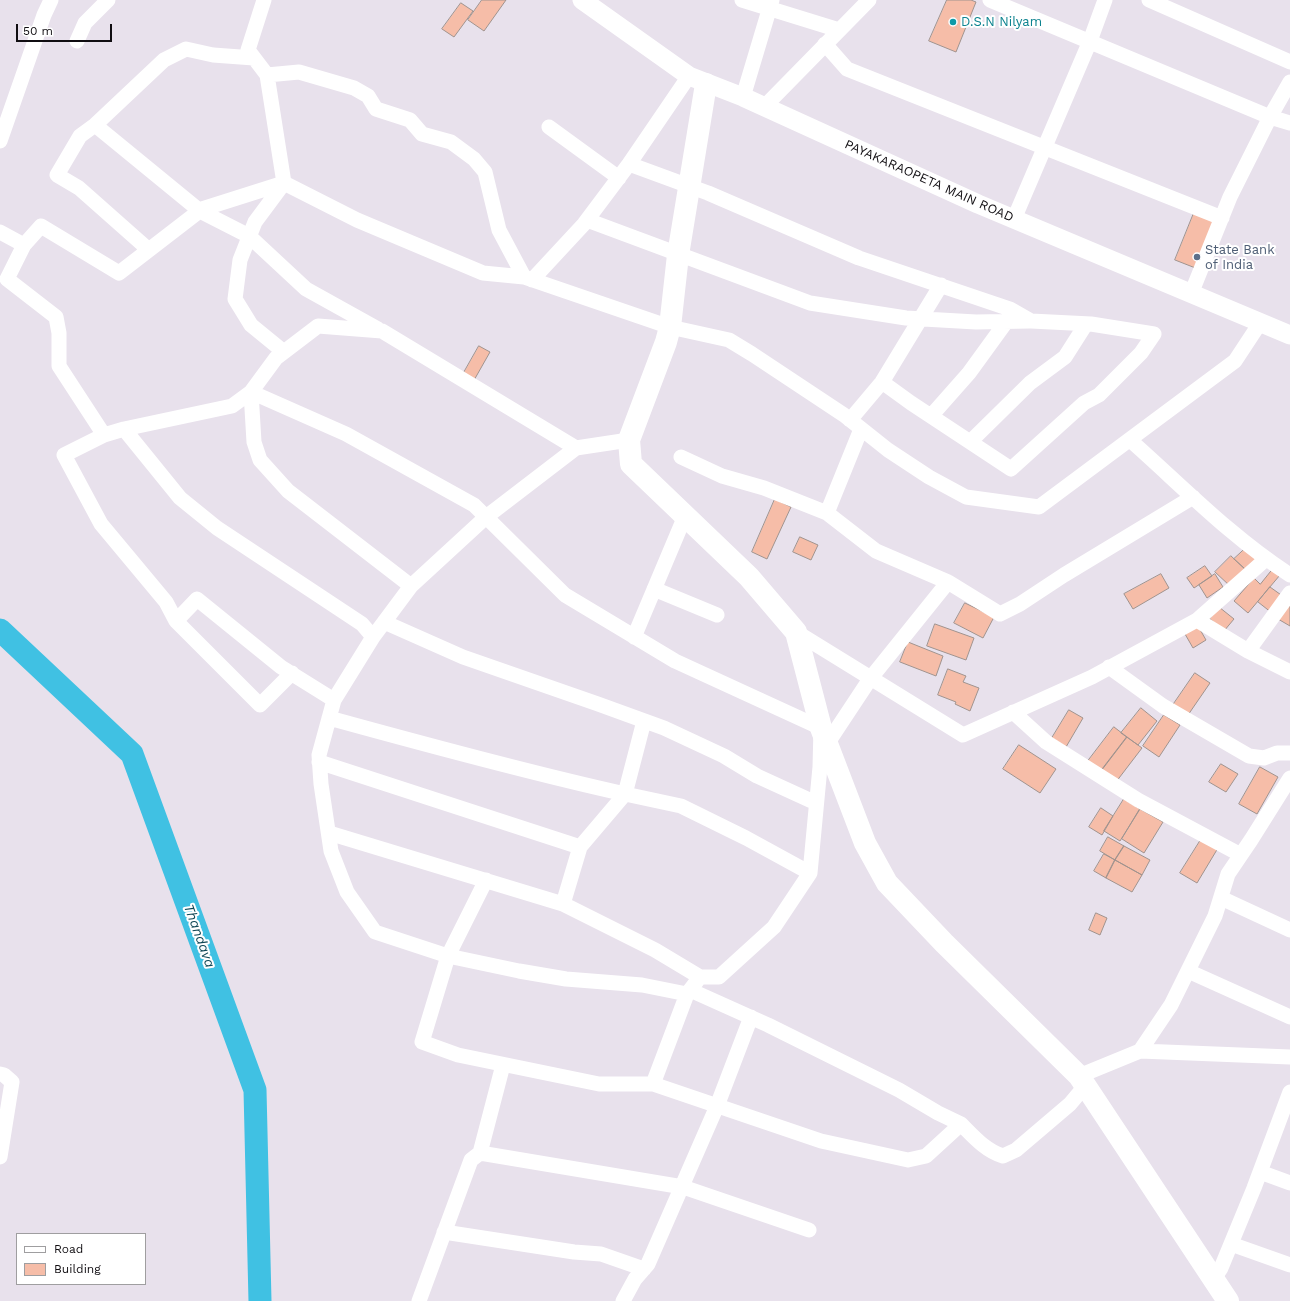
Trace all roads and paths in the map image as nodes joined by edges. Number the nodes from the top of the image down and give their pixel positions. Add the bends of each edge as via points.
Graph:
1 (51, 0) edge
2 (108, 0) edge
3 (264, 0) edge
4 (582, 0) edge
5 (742, 0) edge
6 (870, 0) edge
7 (990, 0) edge
8 (1105, 0) edge
9 (1148, 0) edge
10 (771, 4) edge
11 (839, 30) junction
12 (77, 41) dead end
13 (1090, 41) junction
14 (825, 44) junction
15 (254, 58) junction
16 (1290, 62) edge
17 (267, 75) junction
18 (698, 80) junction
19 (1290, 82) edge
20 (743, 97) junction
21 (764, 107) junction
22 (1270, 116) junction
23 (1290, 123) edge
24 (95, 125) junction
25 (549, 127) dead end
26 (0, 141) edge
27 (1045, 147) junction
28 (629, 164) junction
29 (619, 178) junction
30 (284, 183) junction
31 (688, 186) junction
32 (200, 211) junction
33 (1222, 218) junction
34 (1014, 219) junction
35 (587, 220) junction
36 (0, 232) edge
37 (249, 236) junction
38 (24, 245) junction
39 (149, 250) junction
40 (678, 255) junction
41 (528, 279) junction
42 (4, 284) edge
43 (941, 285) junction
44 (1191, 294) junction
45 (921, 319) junction
46 (1031, 321) junction
47 (1006, 322) junction
48 (1260, 323) junction
49 (1086, 324) junction
50 (670, 327) junction
51 (382, 331) junction
52 (1290, 336) edge
53 (284, 352) junction
54 (882, 382) junction
55 (251, 392) junction
56 (931, 416) junction
57 (856, 425) junction
58 (124, 429) junction
59 (104, 435) junction
60 (629, 440) junction
61 (1130, 440) junction
62 (971, 441) junction
63 (576, 448) junction
64 (680, 457) dead end
65 (1193, 497) junction
66 (827, 512) junction
67 (685, 516) junction
68 (486, 517) junction
69 (1266, 560) junction
70 (1290, 575) edge
71 (948, 582) junction
72 (411, 586) junction
73 (654, 589) junction
74 (1290, 593) edge
75 (717, 616) dead end
76 (1197, 620) junction
77 (176, 621) junction
78 (384, 622) junction
79 (796, 632) junction
80 (373, 636) junction
81 (634, 636) junction
82 (1248, 651) junction
83 (1109, 668) junction
84 (1290, 672) edge
85 (292, 673) junction
86 (870, 678) junction
87 (334, 700) junction
88 (1013, 712) junction
89 (329, 718) junction
90 (644, 721) junction
91 (824, 736) junction
92 (1290, 753) edge
93 (319, 762) junction
94 (1290, 778) edge
95 (625, 794) junction
96 (816, 803) junction
97 (329, 833) junction
98 (580, 847) junction
99 (1241, 855) junction
100 (810, 872) junction
101 (486, 880) junction
102 (1221, 898) junction
103 (563, 904) junction
104 (1290, 930) edge
105 (448, 956) junction
106 (1188, 971) junction
107 (700, 977) junction
108 (688, 992) junction
109 (751, 1017) junction
110 (1290, 1018) edge
111 (1140, 1051) junction
112 (1290, 1057) edge
113 (504, 1065) junction
114 (0, 1074) edge
115 (1082, 1081) junction
116 (653, 1084) junction
117 (1290, 1092) edge
118 (717, 1106) junction
119 (961, 1124) junction
120 (480, 1153) junction
121 (0, 1157) edge
122 (1260, 1172) junction
123 (1290, 1182) edge
124 (682, 1187) junction
125 (810, 1230) dead end
126 (444, 1232) junction
127 (1231, 1244) junction
128 (1290, 1265) edge
129 (644, 1269) junction
130 (1213, 1280) junction
131 (419, 1301) edge
132 (624, 1301) edge
133 (1228, 1301) edge

1 - 26 street
2 - 12 street via 85,23
3 - 15 street via 248,50
4 - 18 street, PAYAKARAOPETA MAIN ROAD
5 - 10 street
6 - 11 street
7 - 13 street
8 - 13 street
9 - 16 street
10 - 11 street
10 - 20 street
11 - 14 street
13 - 22 street
13 - 27 street
14 - 21 street
14 - 27 street via 847,69
15 - 17 street
15 - 24 street via 186,49 164,60
17 - 30 street
17 - 41 street via 299,72 354,88 368,96 376,109 410,120 422,134 450,142 474,159 485,172 498,230
18 - 20 street, PAYAKARAOPETA MAIN ROAD
18 - 28 street
18 - 31 main road
19 - 22 street
20 - 21 street, PAYAKARAOPETA MAIN ROAD
21 - 34 street, PAYAKARAOPETA MAIN ROAD
22 - 23 street
22 - 33 street
24 - 32 street
24 - 39 street via 80,136 56,175 79,188
25 - 29 street
27 - 33 street
27 - 34 street
28 - 29 street
28 - 31 street
29 - 35 street
30 - 32 street
30 - 37 street via 255,222
30 - 41 street via 357,220 483,273
31 - 40 main road
31 - 43 street via 859,258
32 - 37 street
32 - 39 street
33 - 44 street
34 - 44 street, PAYAKARAOPETA MAIN ROAD
35 - 40 street
35 - 41 street
36 - 38 street
37 - 51 street via 306,289
37 - 53 street via 240,260 235,299 251,325
38 - 39 street via 41,226 119,274
38 - 42 street
40 - 45 street via 810,303
40 - 50 main road
41 - 50 street
42 - 59 street via 56,316 59,366
43 - 45 street
43 - 46 street via 1010,309
44 - 48 street, PAYAKARAOPETA MAIN ROAD
45 - 47 street
45 - 54 street
46 - 47 street
46 - 49 street
47 - 56 street via 969,373
48 - 52 street, PAYAKARAOPETA MAIN ROAD
48 - 61 street via 1235,361
49 - 62 street via 1065,356 1030,383
49 - 62 street via 1154,334 1141,353 1099,395 1084,403 1011,469
50 - 57 street via 729,340
50 - 60 main road
51 - 53 street via 318,326
51 - 63 street
53 - 55 street via 276,358
54 - 56 street
54 - 57 street
55 - 58 street via 232,406
55 - 68 street via 346,434 474,505
55 - 72 street via 254,442 260,460 288,491
56 - 62 street
57 - 61 street via 929,477 966,497 1039,508
57 - 66 street
58 - 59 street
58 - 80 street via 186,503 217,528 362,624
59 - 77 street via 64,456 101,524 166,602
60 - 63 street
60 - 67 main road via 631,464
61 - 65 street
63 - 68 street
64 - 66 street via 722,476 764,488
65 - 69 street
65 - 71 street via 1000,614
66 - 71 street via 876,551
67 - 73 street
67 - 79 main road via 749,577
68 - 72 street
68 - 81 street via 565,595
69 - 70 street
69 - 76 street
71 - 86 street
72 - 78 street
73 - 75 street
73 - 81 street
74 - 82 street
76 - 82 street
76 - 83 street
77 - 85 street via 196,599
77 - 85 street via 260,705
78 - 80 street
78 - 90 street via 463,657
79 - 86 street
79 - 91 main road
80 - 87 street
81 - 91 street via 675,661
82 - 84 street
83 - 88 street
83 - 92 street via 1163,706 1249,756 1264,758 1277,753
85 - 87 street
86 - 88 street via 963,735
86 - 91 street
87 - 89 street
88 - 99 street via 1046,742 1138,800
89 - 93 street
89 - 95 street via 436,748
90 - 95 street
90 - 96 street via 724,756 757,776
91 - 96 street
91 - 115 main road via 865,843 887,883
93 - 97 street
93 - 98 street
94 - 99 street
95 - 98 street
95 - 100 street via 681,806
96 - 100 street
97 - 101 street
97 - 105 street via 331,851 347,892 375,932
98 - 103 street
99 - 102 street via 1228,874
100 - 107 street via 774,927 719,977
101 - 103 street
101 - 105 street
102 - 104 street
102 - 106 street
103 - 107 street via 655,950
105 - 108 street via 566,979 642,985
105 - 113 street via 422,1042 458,1055
106 - 110 street
106 - 111 street via 1171,1005
107 - 108 street
108 - 109 street
108 - 116 street
109 - 118 street
109 - 119 street via 899,1090
111 - 112 street
111 - 115 street
113 - 116 street via 599,1084
113 - 120 street
114 - 121 street via 4,1074 12,1082
115 - 119 street via 1070,1104 1016,1150 1003,1156 984,1147
115 - 130 main road
116 - 118 street
117 - 122 street
118 - 119 street via 820,1141 908,1160 926,1156
118 - 124 street
120 - 124 street
120 - 126 street via 471,1160
122 - 123 street
122 - 127 street
124 - 125 street
124 - 129 street
126 - 129 street via 601,1254
126 - 131 street
127 - 128 street
127 - 130 street
129 - 132 street via 635,1279
130 - 133 main road

